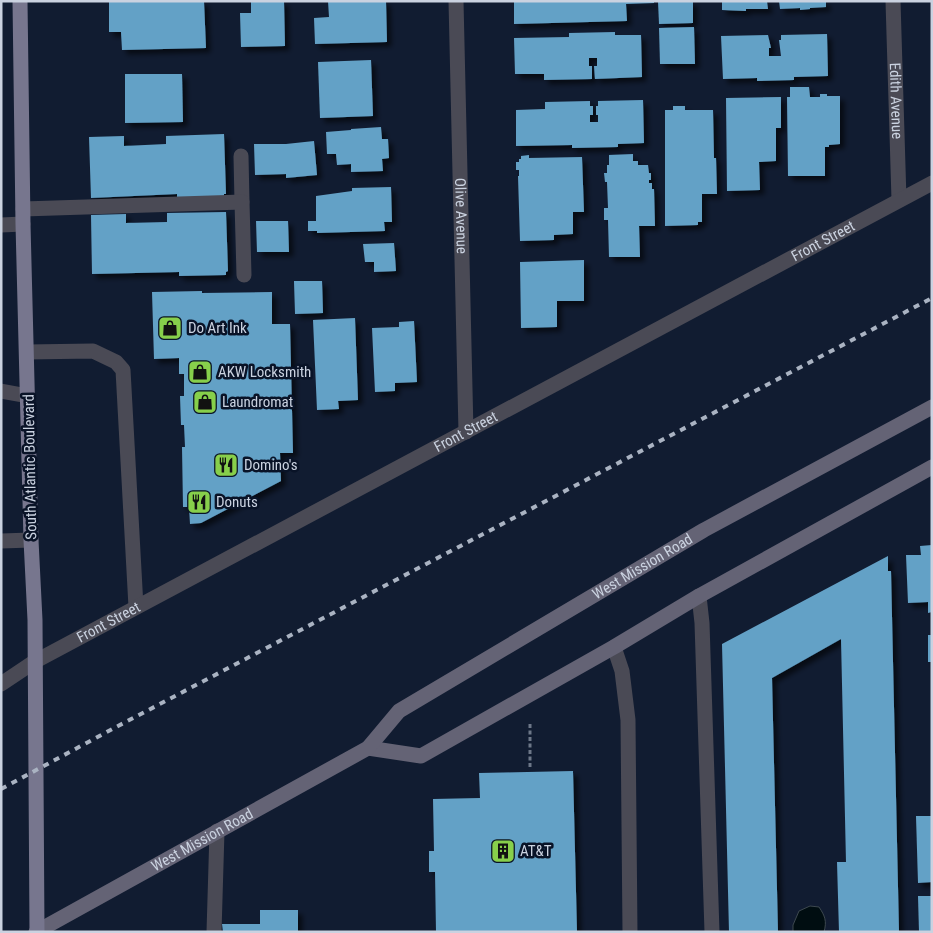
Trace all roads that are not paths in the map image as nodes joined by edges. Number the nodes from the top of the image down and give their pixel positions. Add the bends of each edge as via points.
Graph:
1 (20, 1) edge
2 (456, 1) edge
3 (893, 1) edge
4 (242, 156) dead end
5 (932, 183) edge
6 (899, 200) junction
7 (242, 202) junction
8 (23, 216) junction
9 (1, 225) edge
10 (244, 275) dead end
11 (27, 352) junction
12 (1, 391) edge
13 (28, 396) junction
14 (932, 407) edge
15 (466, 432) junction
16 (932, 466) edge
17 (31, 540) junction
18 (1, 541) edge
19 (699, 596) junction
20 (136, 607) junction
21 (614, 647) junction
22 (34, 662) junction
23 (1, 684) edge
24 (368, 748) junction
25 (217, 831) junction
26 (36, 932) edge
27 (214, 932) edge
28 (630, 932) edge
29 (712, 932) edge

1 - 8 main road, South Atlantic Boulevard
2 - 15 street, Olive Avenue
3 - 6 street, Edith Avenue
4 - 7 street
5 - 6 street, Front Street
6 - 15 street, Front Street
7 - 8 street
7 - 10 street
8 - 9 street
8 - 11 main road, South Atlantic Boulevard
11 - 13 main road, South Atlantic Boulevard
11 - 20 street via 93,351 111,359 123,370
12 - 13 street
13 - 17 main road, South Atlantic Boulevard
14 - 24 main road, West Mission Road via 704,530 399,710
15 - 20 street, Front Street
16 - 19 main road
17 - 18 street
17 - 22 main road, South Atlantic Boulevard
19 - 21 main road
19 - 29 street
20 - 22 street, Front Street
21 - 24 main road via 421,756
21 - 28 street via 622,671 628,720
22 - 23 street, Front Street
22 - 26 main road, South Atlantic Boulevard
24 - 25 main road, West Mission Road
25 - 26 main road, West Mission Road
25 - 27 street

